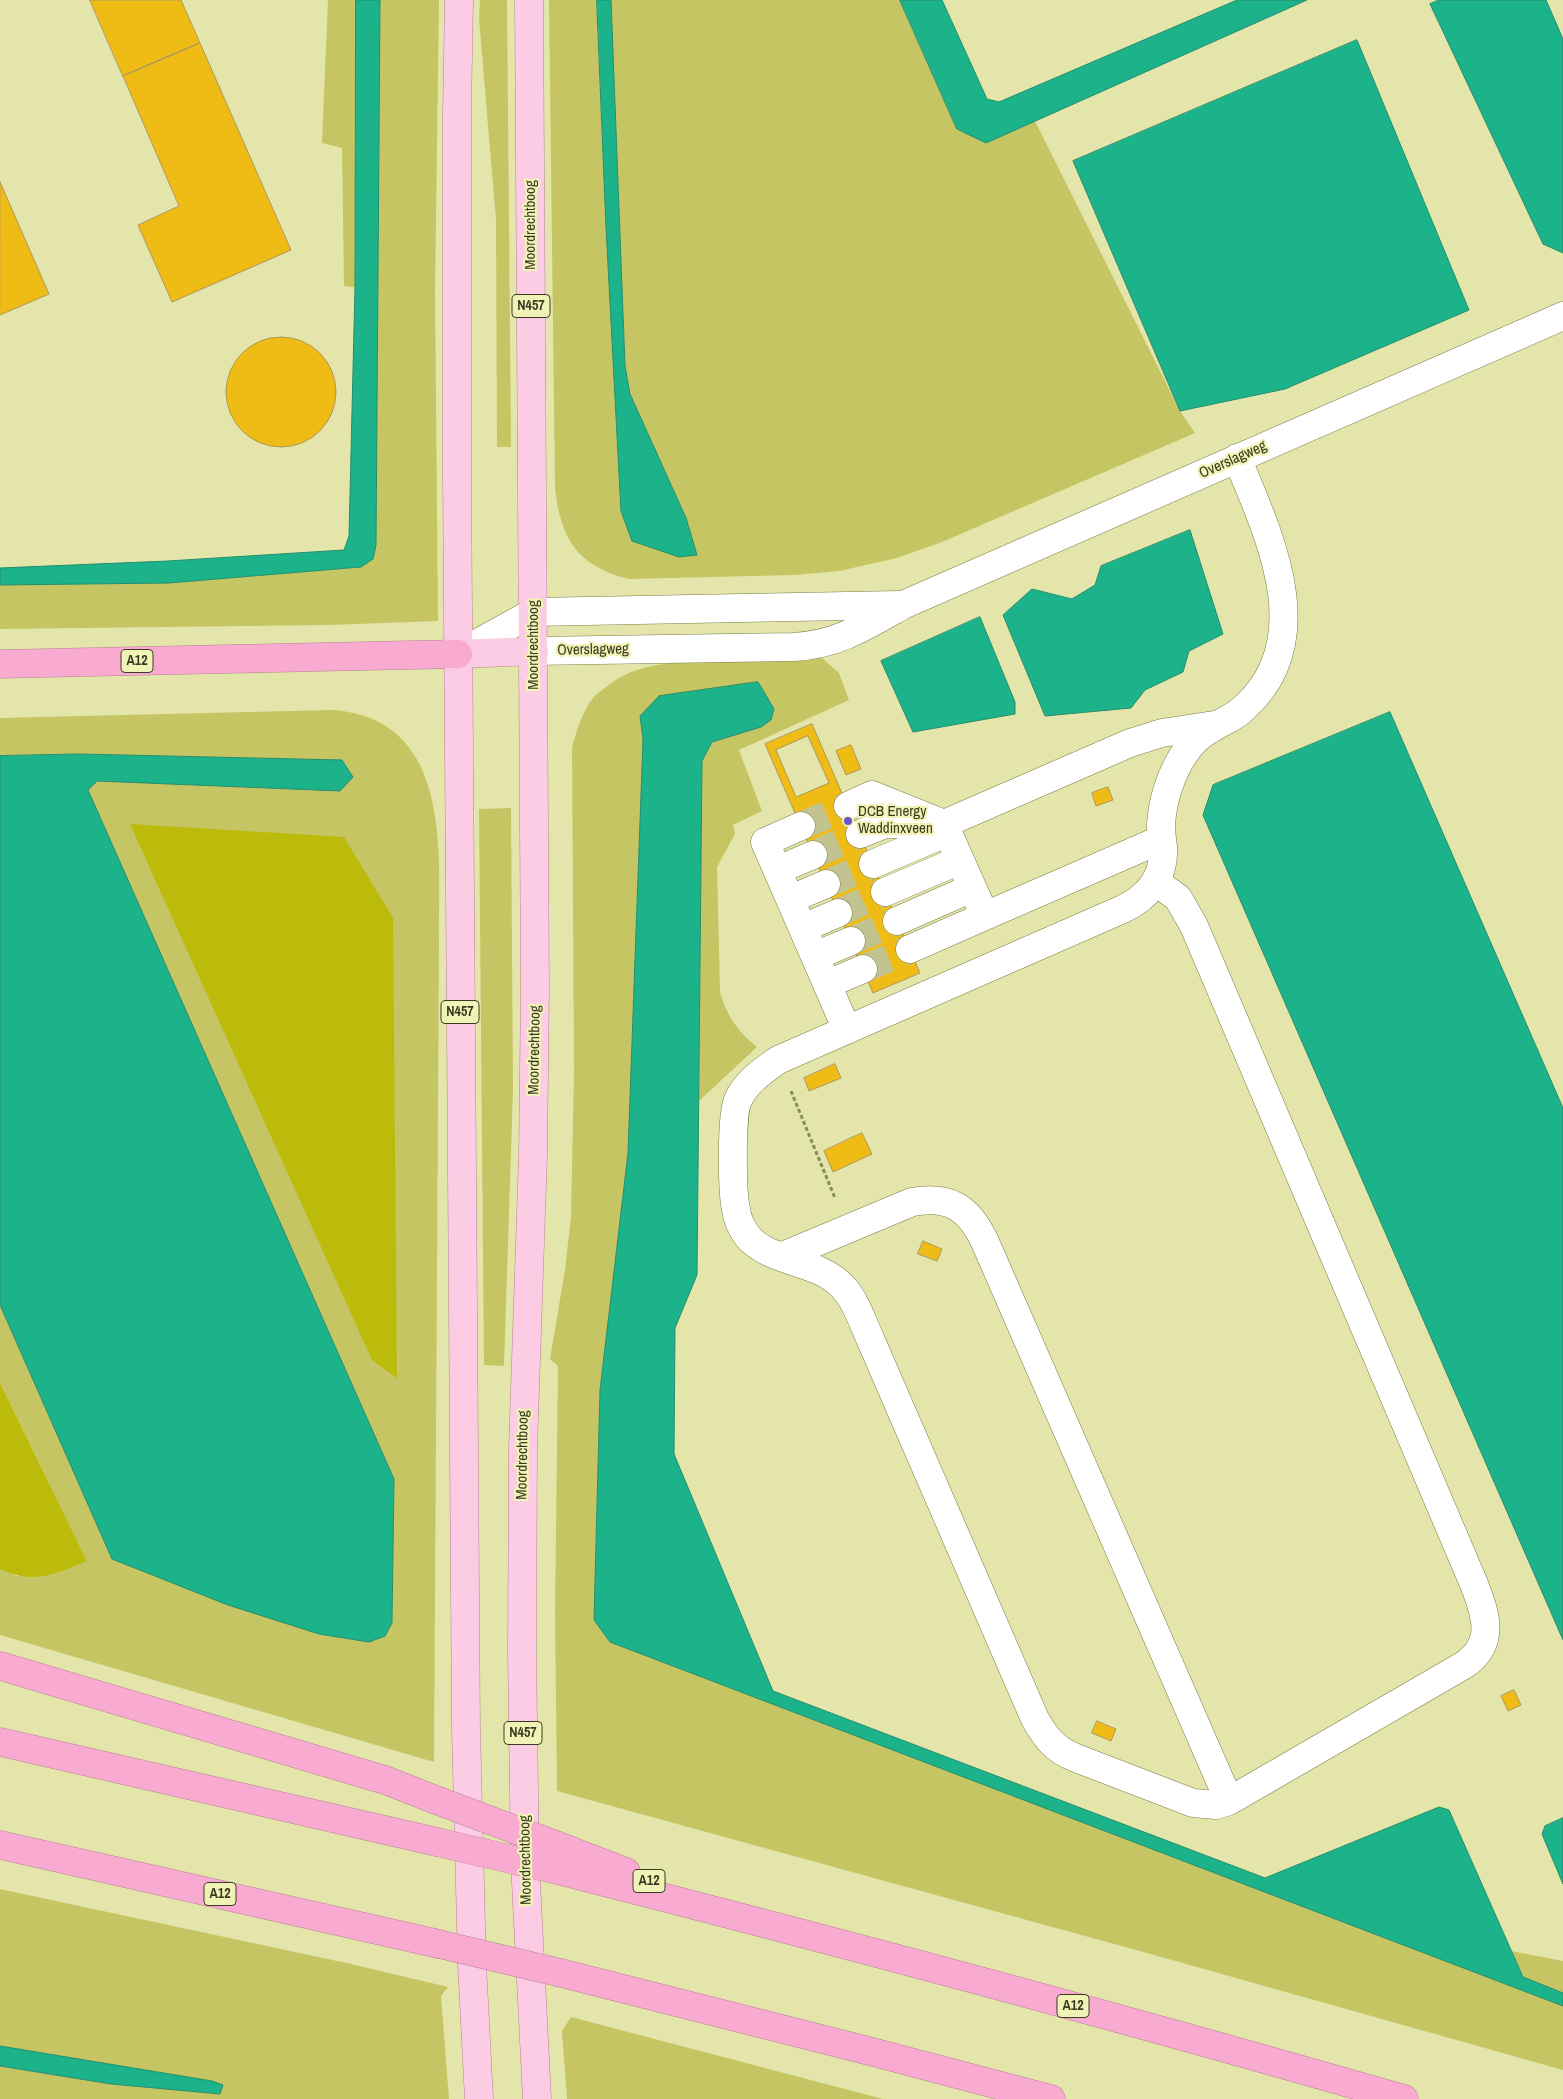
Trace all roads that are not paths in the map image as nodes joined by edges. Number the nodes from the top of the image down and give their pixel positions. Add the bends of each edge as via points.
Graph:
1 (459, 0) edge
2 (529, 0) edge
3 (1563, 316) edge
4 (1237, 458) junction
5 (903, 605) junction
6 (534, 612) junction
7 (534, 651) junction
8 (458, 654) junction
9 (0, 664) edge
10 (1218, 724) junction
11 (848, 806) tunnel mouth
12 (801, 826) tunnel mouth
13 (946, 828) junction
14 (860, 834) tunnel mouth
15 (1162, 839) junction
16 (813, 855) tunnel mouth
17 (960, 860) junction
18 (873, 864) tunnel mouth
19 (778, 870) junction
20 (1156, 882) junction
21 (826, 884) tunnel mouth
22 (972, 888) junction
23 (885, 892) tunnel mouth
24 (791, 899) junction
25 (838, 913) tunnel mouth
26 (985, 916) junction
27 (898, 921) tunnel mouth
28 (803, 928) junction
29 (851, 941) tunnel mouth
30 (910, 949) tunnel mouth
31 (815, 956) junction
32 (863, 969) tunnel mouth
33 (828, 984) junction
34 (847, 1030) junction
35 (783, 1256) junction
36 (0, 1666) edge
37 (0, 1742) edge
38 (1228, 1801) junction
39 (0, 1845) edge
40 (556, 1858) junction
41 (479, 2099) edge
42 (537, 2099) edge
43 (1052, 2099) edge
44 (1404, 2099) edge

1 - 8 main road, N457
2 - 6 main road, Moordrechtboog / N457
3 - 4 street, Overslagweg
4 - 5 street, Overslagweg
4 - 10 street via 1274,554 1282,589 1283,630 1278,656 1255,698 1243,710
5 - 6 street, Overslagweg
5 - 7 street, Overslagweg via 842,638 806,646
6 - 7 main road, Moordrechtboog / N457
6 - 8 street, Overslagweg
7 - 8 main road, Overslagweg
7 - 42 main road, Moordrechtboog / N457 via 534,1072 523,1448 522,1614 525,1862
8 - 9 highway, A12
8 - 41 main road, N457 via 466,1730
10 - 13 street via 1130,742
10 - 15 street via 1191,744 1173,774 1162,813
11 - 13 street via 872,796
12 - 19 street via 765,842
13 - 14 street via 885,824
13 - 17 street
13 - 18 street
15 - 20 street via 1163,858
15 - 26 street
16 - 19 street
17 - 22 street
17 - 23 street
19 - 24 street
20 - 34 street via 1139,900 1123,909
20 - 38 street via 1178,898 1194,926 1474,1584 1486,1630 1481,1649 1464,1665
21 - 24 street
22 - 26 street
22 - 27 street
24 - 28 street
25 - 28 street
26 - 30 street
28 - 31 street
29 - 31 street
31 - 33 street
32 - 33 street
33 - 34 street
34 - 35 street via 778,1060 750,1083 736,1106 734,1197 739,1222 750,1238
35 - 38 street via 831,1276 855,1306 1047,1739 1070,1756 1179,1798 1206,1805
35 - 38 street via 912,1202 946,1201 962,1210 975,1224
36 - 40 highway, A12, bridge via 385,1780 436,1800
37 - 40 highway, A12, bridge via 437,1842
39 - 43 highway, A12, bridge via 561,1973
40 - 44 highway, A12 via 741,1917 1170,2032

